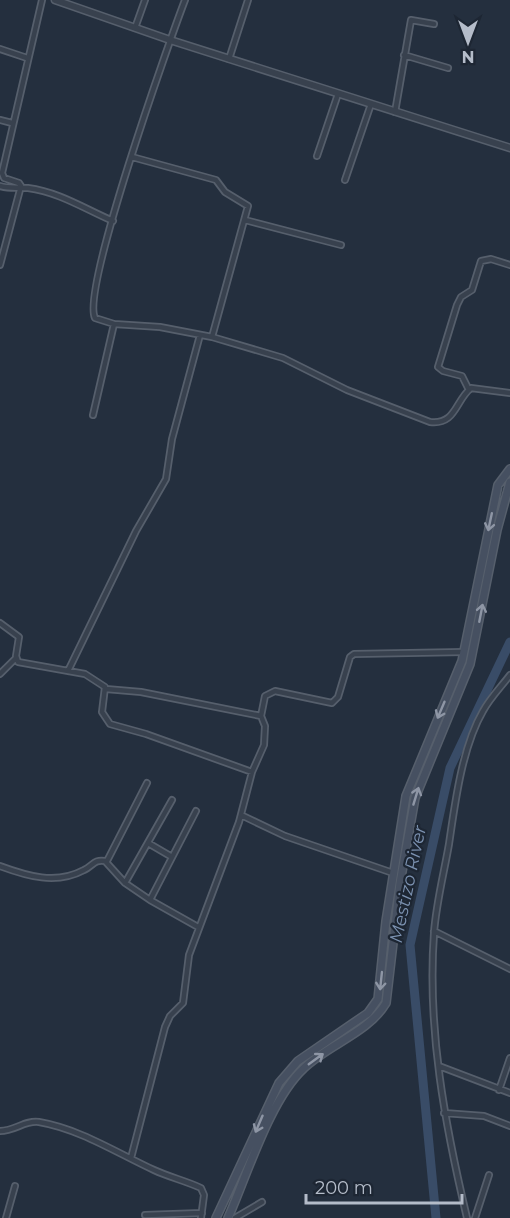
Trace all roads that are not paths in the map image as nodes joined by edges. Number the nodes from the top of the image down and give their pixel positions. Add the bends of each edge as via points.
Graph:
1 (42, 0) edge
2 (55, 0) edge
3 (145, 0) edge
4 (185, 0) edge
5 (248, 0) edge
6 (434, 24) dead end
7 (135, 28) junction
8 (170, 40) junction
9 (0, 49) edge
10 (404, 56) junction
11 (27, 57) junction
12 (229, 59) junction
13 (448, 68) dead end
14 (338, 94) junction
15 (371, 104) junction
16 (395, 112) junction
17 (0, 120) edge
18 (12, 123) junction
19 (510, 147) edge
20 (317, 156) dead end
21 (132, 157) junction
22 (1, 173) edge
23 (345, 180) dead end
24 (0, 186) edge
25 (20, 189) junction
26 (245, 220) junction
27 (113, 221) junction
28 (341, 245) dead end
29 (0, 265) edge
30 (510, 265) edge
31 (114, 324) junction
32 (200, 335) junction
33 (212, 337) junction
34 (469, 390) junction
35 (510, 393) edge
36 (93, 415) dead end
37 (510, 469) edge
38 (510, 482) edge
39 (482, 560) junction
40 (490, 562) junction
41 (0, 623) edge
42 (464, 652) junction
43 (16, 658) junction
44 (68, 671) junction
45 (0, 674) edge
46 (510, 675) edge
47 (106, 689) junction
48 (261, 716) junction
49 (252, 772) junction
50 (147, 783) dead end
51 (172, 800) dead end
52 (196, 811) dead end
53 (241, 815) junction
54 (148, 843) junction
55 (172, 857) junction
56 (107, 861) junction
57 (0, 866) edge
58 (393, 873) junction
59 (396, 882) junction
60 (125, 883) junction
61 (150, 900) junction
62 (198, 927) junction
63 (434, 931) junction
64 (510, 969) edge
65 (510, 1058) edge
66 (439, 1066) junction
67 (499, 1090) junction
68 (510, 1093) edge
69 (444, 1113) junction
70 (510, 1126) edge
71 (0, 1131) edge
72 (131, 1158) junction
73 (489, 1175) dead end
74 (15, 1186) dead end
75 (223, 1202) junction
76 (262, 1202) dead end
77 (233, 1207) junction
78 (145, 1215) dead end
79 (201, 1216) edge
80 (6, 1218) edge
81 (216, 1218) edge
82 (228, 1218) edge
83 (235, 1218) edge
84 (467, 1218) edge
85 (475, 1218) edge

1 - 11 street
2 - 7 street
3 - 7 street
4 - 8 street
5 - 12 street
6 - 10 street via 412,19
7 - 8 street
8 - 12 street
8 - 21 street
9 - 11 street
10 - 13 street
10 - 16 street
11 - 18 street
12 - 14 street
14 - 15 street
14 - 20 street
15 - 16 street
15 - 23 street
16 - 19 street
17 - 18 street
18 - 22 street
21 - 26 street via 218,181 225,192 247,204
21 - 27 street
22 - 25 street via 4,178 20,183
24 - 25 street
25 - 27 street via 75,201
25 - 29 street
26 - 28 street
26 - 33 street
27 - 31 street via 96,282 93,310 98,320
30 - 34 street via 491,259 481,261 472,290 457,304 438,367 462,376
31 - 32 street
31 - 36 street
32 - 33 street
32 - 44 street via 172,438 166,479 136,531
33 - 34 street via 283,358 347,390 430,422 451,418
34 - 35 street
37 -> 39 main road via 498,485
38 - 40 main road
39 - 40 main road
39 - 42 main road
59 -> 40 main road via 415,798 470,664
41 - 43 street via 20,638
42 - 48 street via 354,654 335,701 321,702 275,691 265,696
42 -> 58 main road via 406,796
43 - 44 street via 20,663
43 - 45 street
44 - 47 street via 90,677
46 - 63 street via 483,710 472,740 456,802
47 - 48 street via 141,692
47 - 49 street via 102,712 110,724
48 - 49 street via 265,740
49 - 53 street
50 - 56 street
51 - 54 street
52 - 55 street
53 - 58 street via 285,836
53 - 62 street
54 - 55 street
54 - 60 street
55 - 61 street
56 - 57 street via 97,860 83,871 44,878
56 - 60 street
58 - 59 main road
59 -> 75 main road via 378,999 368,1012 298,1061 279,1083
77 -> 59 main road via 286,1088 304,1068 374,1019 386,1003
60 - 61 street
61 - 62 street
62 - 72 street via 187,961 184,1000 165,1027
63 - 64 street
63 - 66 street
65 - 67 street
66 - 67 street
66 - 69 street
67 - 68 street
69 - 70 street via 484,1116
69 - 84 street
71 - 72 street via 39,1122 78,1134
72 - 79 street via 201,1188
73 - 85 street
74 - 80 street
75 - 77 main road
75 - 81 main road
76 - 83 street
77 - 82 main road
78 - 79 street

